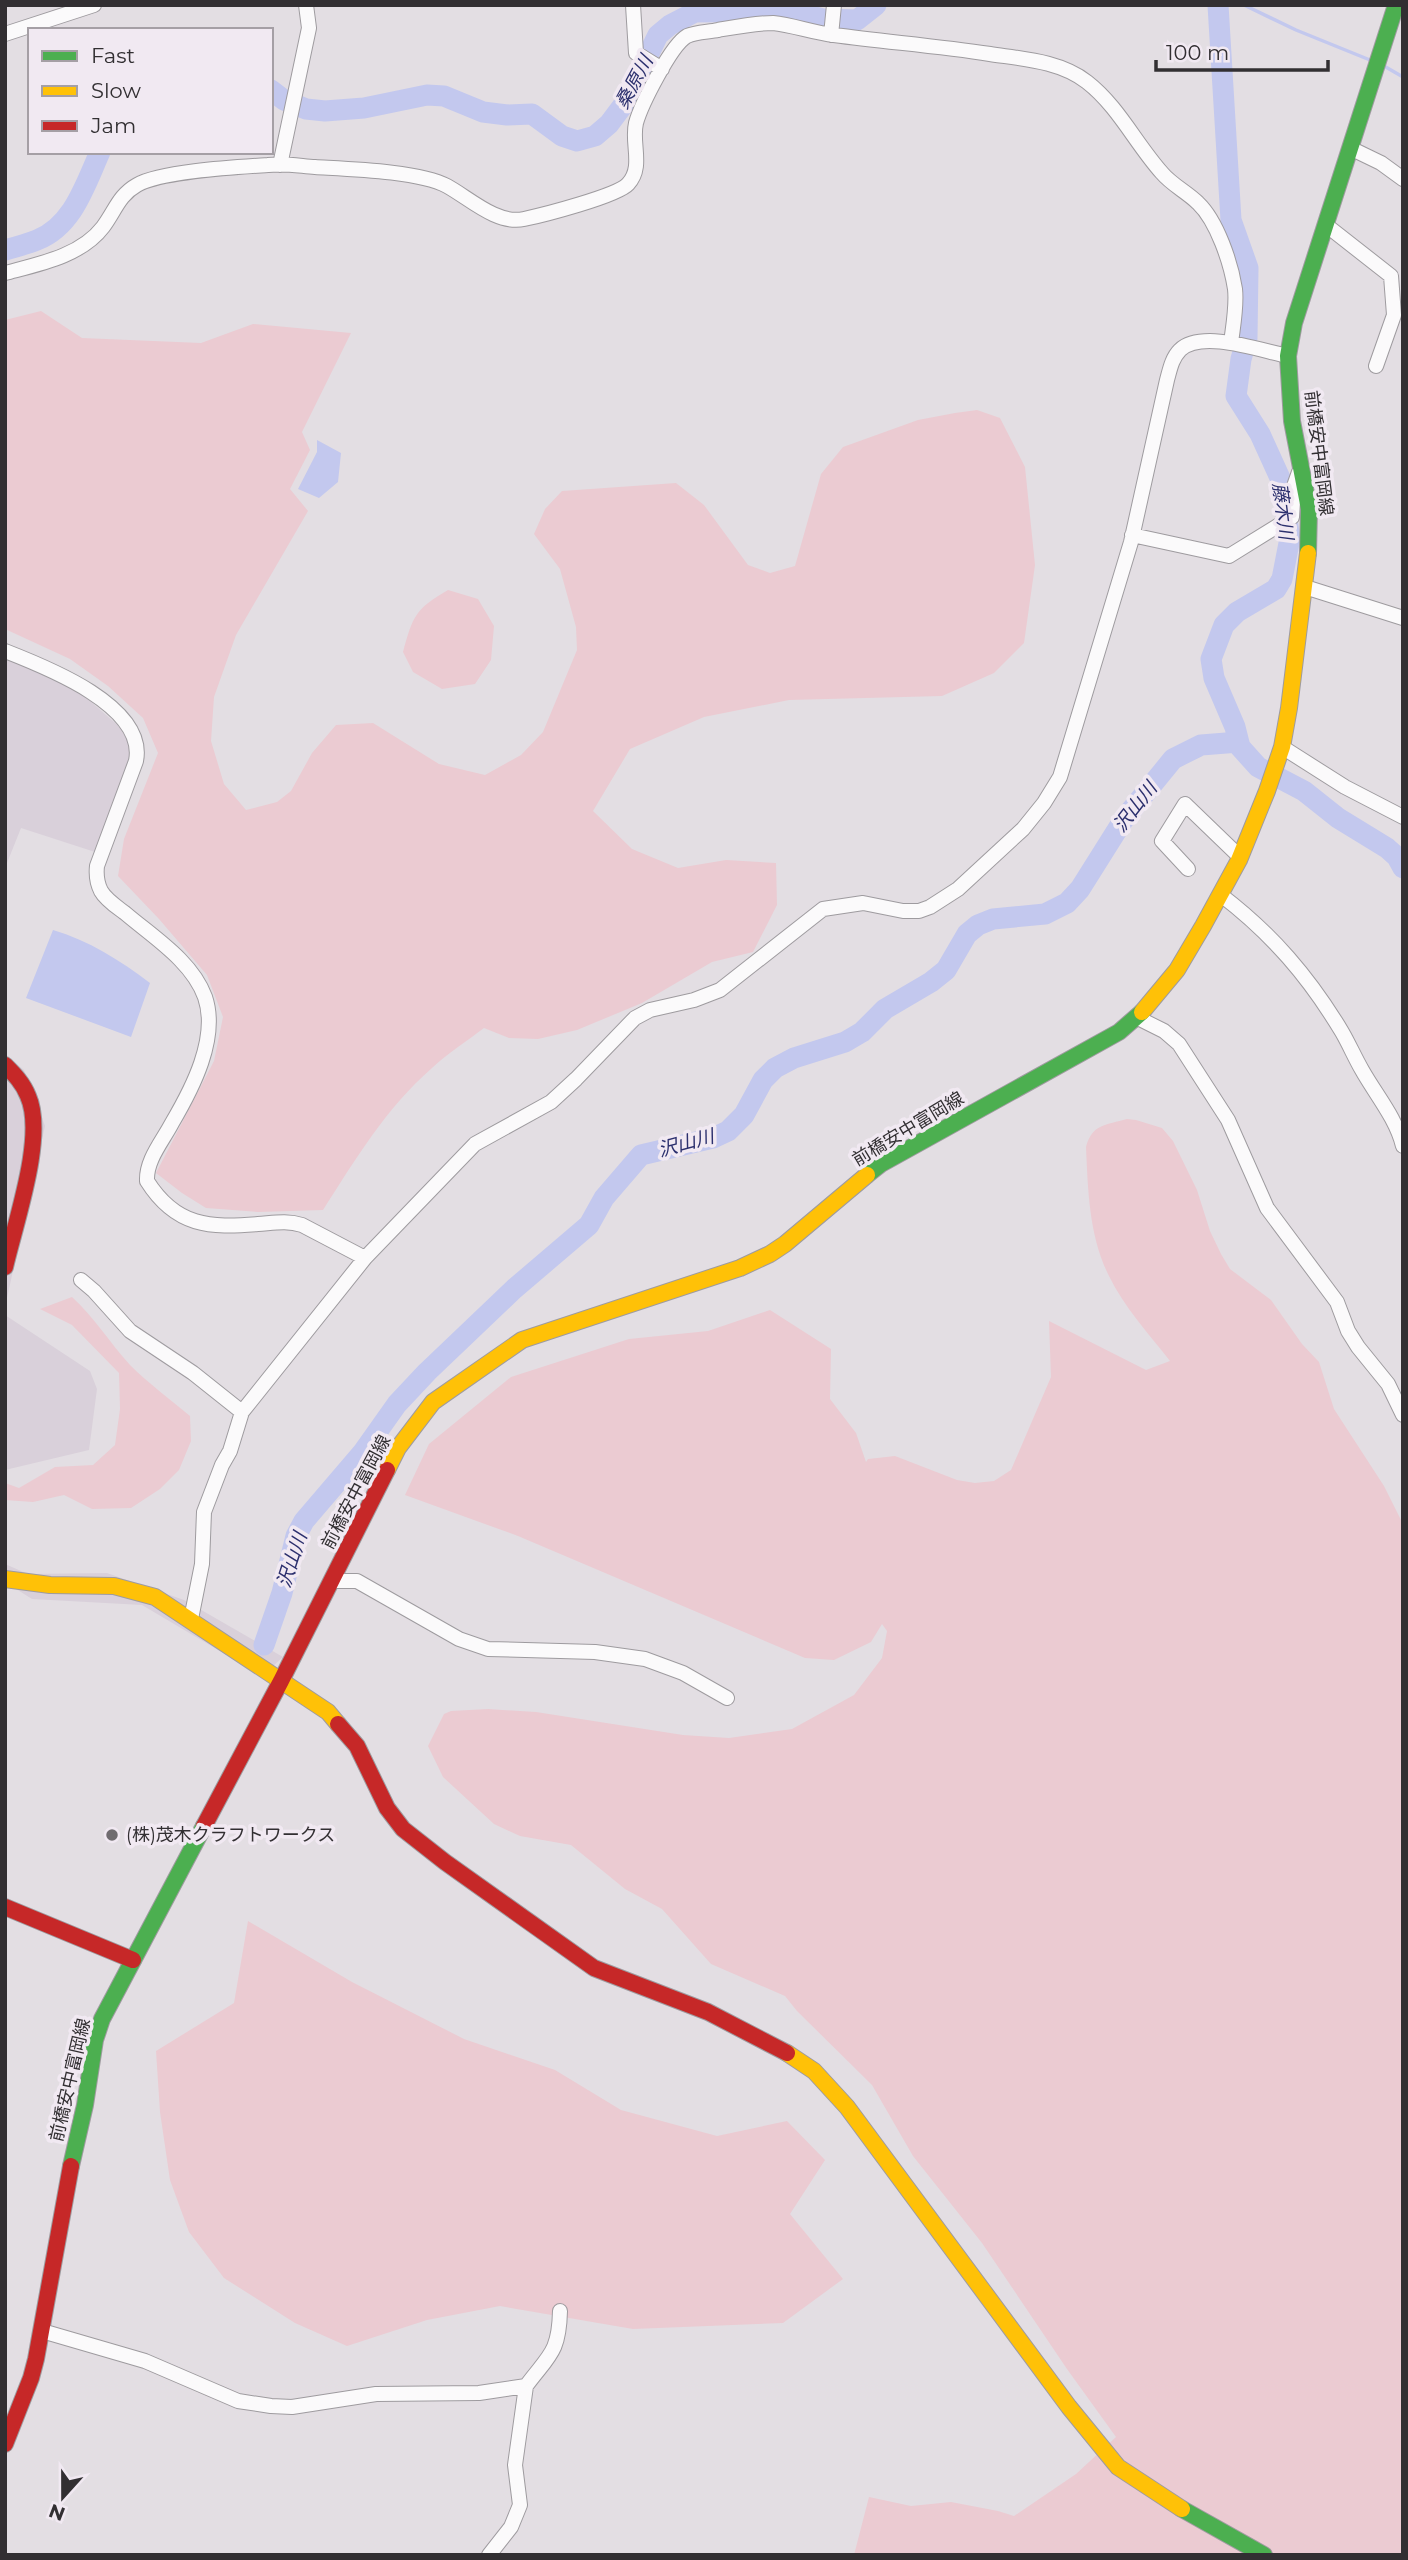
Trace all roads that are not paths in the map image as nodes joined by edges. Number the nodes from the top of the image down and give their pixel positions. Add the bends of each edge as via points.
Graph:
1 (94, 5) edge
2 (306, 5) edge
3 (634, 5) edge
4 (834, 5) edge
5 (1397, 9) edge
6 (5, 34) edge
7 (831, 35) junction
8 (662, 69) junction
9 (1350, 148) junction
10 (280, 165) junction
11 (1403, 178) edge
12 (1326, 225) junction
13 (5, 273) edge
14 (1234, 344) junction
15 (1288, 356) junction
16 (1376, 366) dead end
17 (1301, 468) junction
18 (1132, 535) junction
19 (1305, 587) junction
20 (1403, 618) edge
21 (5, 651) edge
22 (1280, 750) junction
23 (1403, 817) edge
24 (1240, 858) junction
25 (1188, 869) dead end
26 (1221, 895) junction
27 (1136, 1017) junction
28 (5, 1065) edge
29 (1403, 1146) edge
30 (365, 1258) junction
31 (5, 1268) edge
32 (81, 1280) dead end
33 (242, 1412) junction
34 (1403, 1415) edge
35 (5, 1579) edge
36 (331, 1581) junction
37 (191, 1619) junction
38 (281, 1681) junction
39 (727, 1698) dead end
40 (5, 1908) edge
41 (133, 1960) junction
42 (560, 2311) dead end
43 (42, 2331) junction
44 (526, 2386) junction
45 (5, 2444) edge
46 (489, 2555) edge
47 (1264, 2555) edge

1 - 6 street
2 - 10 street via 309,28
3 - 8 street via 636,53
4 - 7 street
5 - 9 main road, 前橋安中富岡線
7 - 8 street via 773,23 688,36
7 - 14 street via 1042,62 1088,82 1165,177 1198,203 1210,219 1235,292
8 - 10 street via 636,123 637,158 629,183 606,195 520,221 486,210 427,178
9 - 11 street
9 - 12 main road, 前橋安中富岡線
10 - 13 street via 147,180 119,199 102,228 83,246
12 - 15 main road, 前橋安中富岡線
12 - 16 street via 1391,276 1394,315
14 - 15 street
14 - 18 street via 1192,343 1173,360
15 - 17 main road, 前橋安中富岡線 via 1292,421
17 - 18 street via 1294,486 1292,517 1229,556
17 - 19 main road, 前橋安中富岡線 via 1309,509
18 - 30 street via 1060,777 1037,812 996,855 958,889 919,911 863,903 823,909 720,990 635,1018 551,1102 475,1144
19 - 20 street
19 - 22 main road, 前橋安中富岡線
21 - 30 street via 73,680 100,698 133,733 139,748 96,878 104,896 173,953 198,982 206,1000 208,1024 205,1049 187,1097 154,1153 147,1181 167,1204 198,1223 226,1227 291,1221
22 - 23 street
22 - 24 main road, 前橋安中富岡線
24 - 25 street via 1185,804 1162,841
24 - 26 main road, 前橋安中富岡線
26 - 27 main road, 前橋安中富岡線 via 1177,970
26 - 29 street via 1275,940 1305,976 1399,1130
27 - 34 street via 1179,1044 1228,1120 1267,1208 1337,1302 1353,1339 1388,1384
27 - 36 main road, 前橋安中富岡線 via 1119,1032 881,1164 769,1254 740,1268 522,1340 449,1389 433,1402 398,1448
28 - 31 main road via 25,1088 36,1128
30 - 33 street
32 - 33 street via 130,1331
33 - 37 street via 204,1512 202,1564
35 - 37 main road via 114,1586 155,1597
36 - 38 main road, 前橋安中富岡線
36 - 39 street via 357,1581 459,1639 488,1649 645,1658
37 - 38 main road
38 - 41 main road, 前橋安中富岡線
38 - 47 main road via 328,1712 344,1729 387,1808 403,1829 445,1862 594,1968 708,2012 814,2071 834,2089 1118,2467
40 - 41 main road
41 - 43 main road, 前橋安中富岡線 via 95,2040
42 - 44 street via 552,2354
43 - 44 street via 145,2361 238,2401 271,2406 376,2394 479,2393
43 - 45 main road, 前橋安中富岡線 via 31,2378
44 - 46 street via 515,2465 520,2505 511,2527

